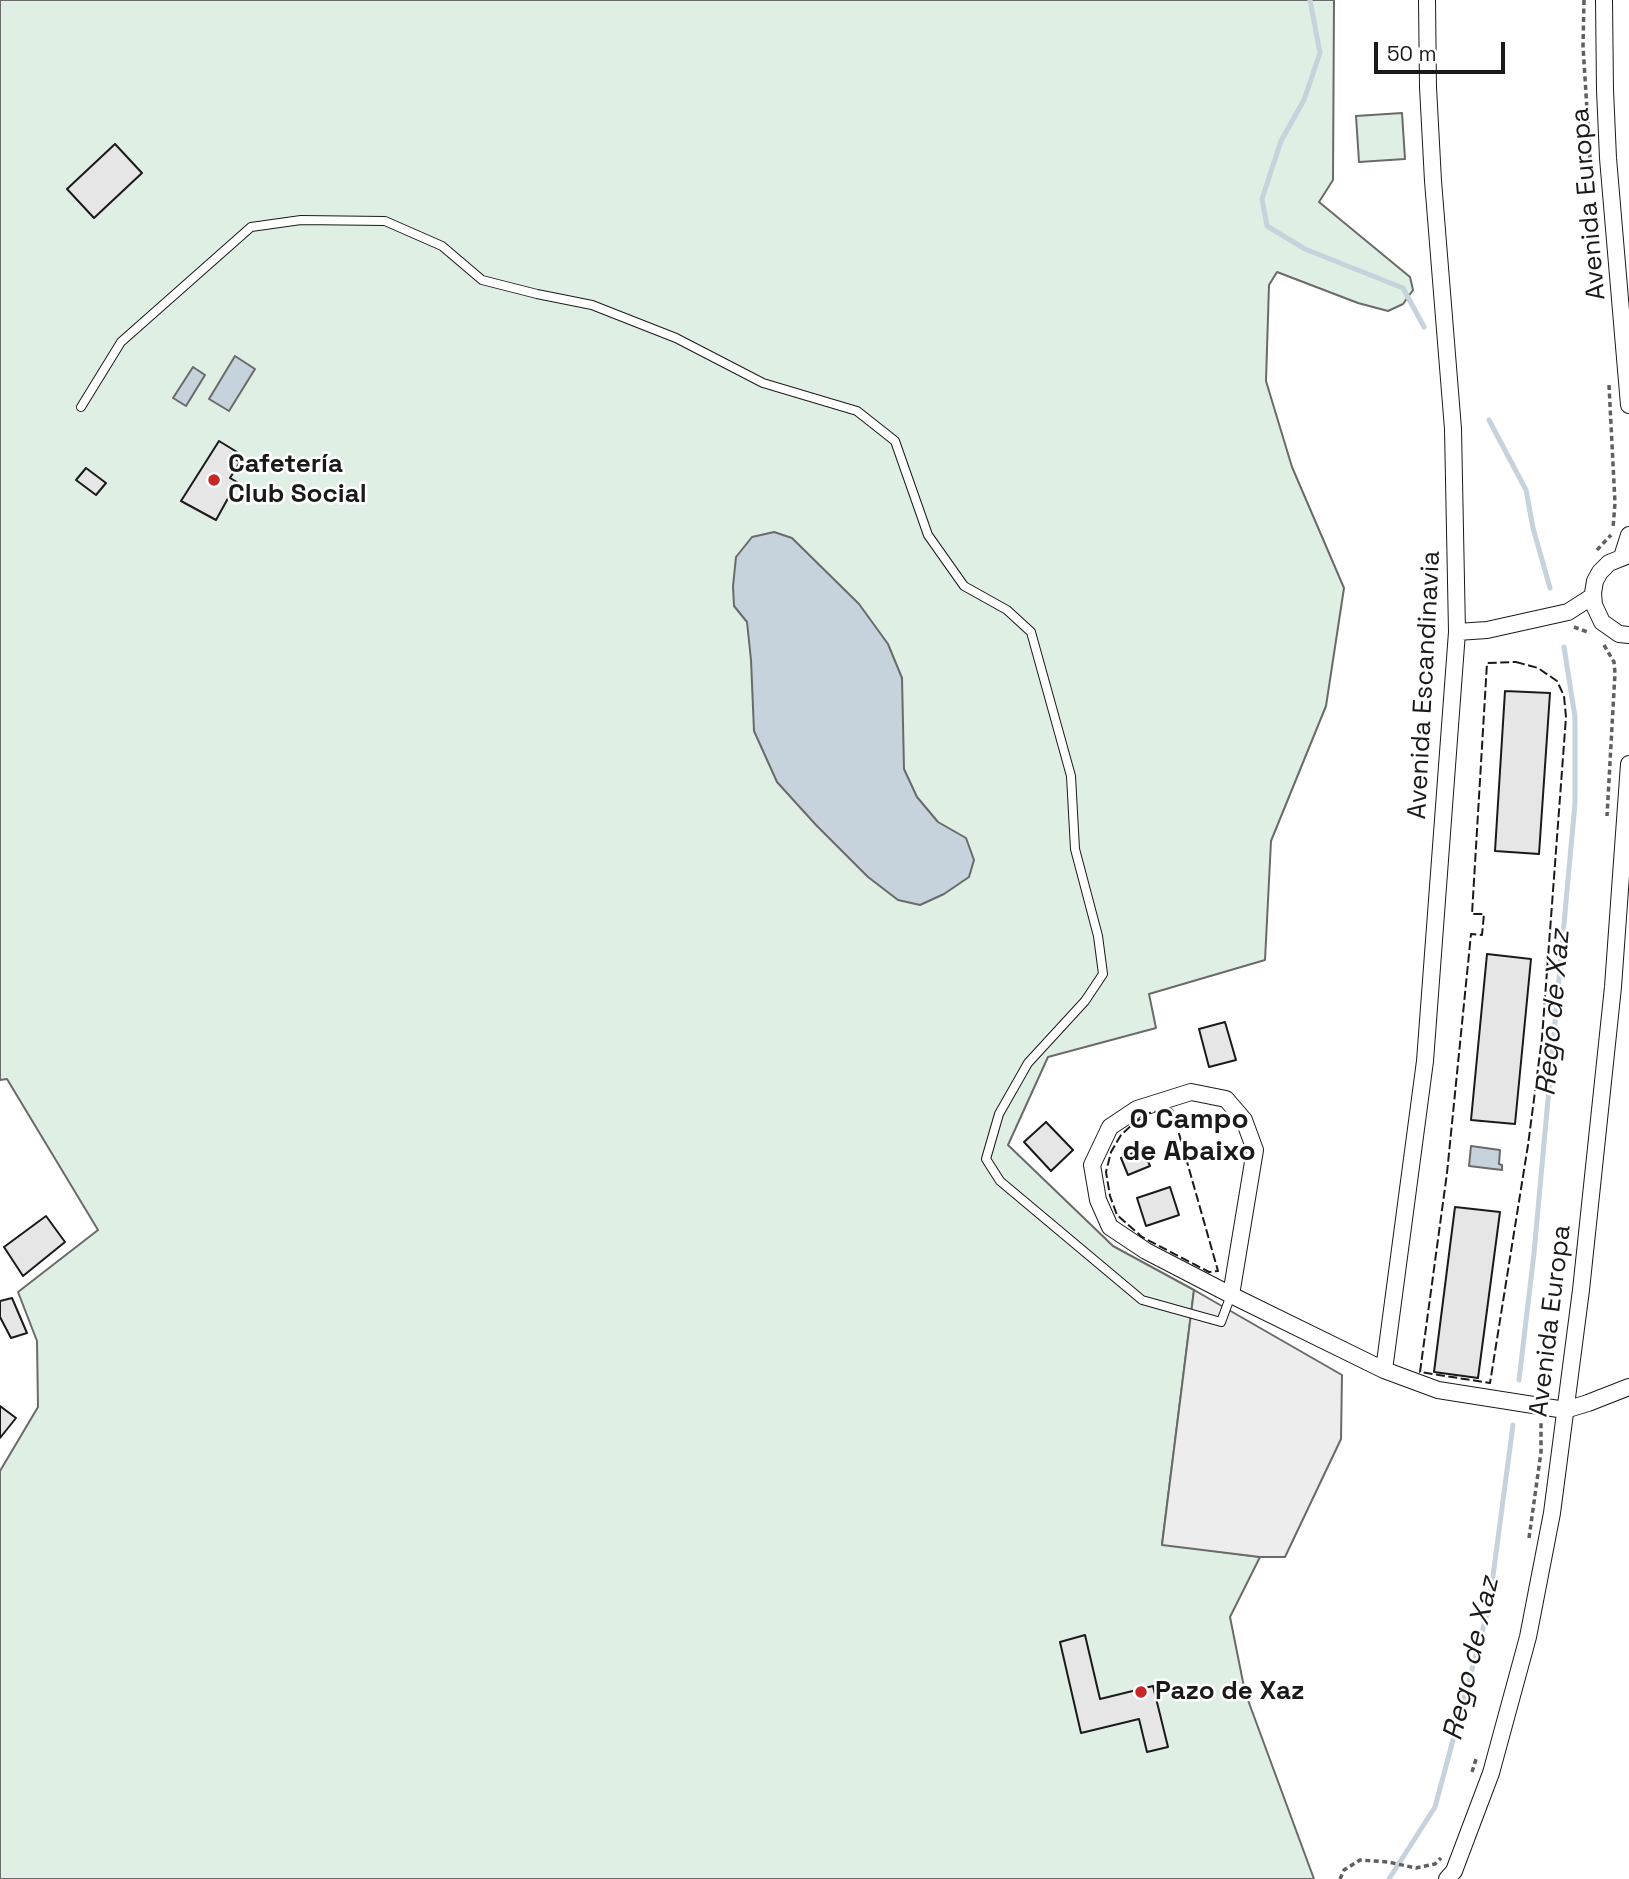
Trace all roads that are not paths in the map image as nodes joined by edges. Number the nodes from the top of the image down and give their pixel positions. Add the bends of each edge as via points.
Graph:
1 (1427, 0) edge
2 (1604, 0) edge
3 (1629, 405) edge
4 (80, 407) dead end
5 (1629, 534) edge
6 (1625, 556) edge
7 (1593, 596) junction
8 (1599, 615) junction
9 (1567, 619) junction
10 (1457, 632) junction
11 (1628, 640) edge
12 (1629, 764) edge
13 (1231, 1295) junction
14 (1384, 1370) junction
15 (1629, 1387) edge
16 (1565, 1410) junction
17 (1452, 1876) edge

1 - 10 street, Avenida Escandinavia via 1427,87 1453,429
2 - 3 street, Avenida Europa via 1608,158
4 - 13 lane via 121,342 251,227 301,220 385,221 442,246 482,280 592,305 676,338 763,383 858,411 895,441 928,535 964,586 1007,610 1031,632 1071,776 1075,849 1103,974 1085,1001 1028,1063 999,1114 986,1159 1000,1181 1142,1300 1221,1322
5 - 6 street
6 - 7 street via 1600,572
7 - 8 street
7 - 9 street
8 - 9 street
8 - 11 street
9 - 10 street
10 - 14 street, Avenida Escandinavia via 1425,1062
12 - 16 street, Avenida Europa via 1613,987
13 - 13 street via 1110,1227 1098,1200 1092,1166 1110,1127 1137,1109 1191,1092 1226,1099 1244,1120 1255,1150
13 - 14 street
14 - 16 street via 1438,1390
15 - 16 street
16 - 17 street, Avenida Europa via 1552,1513 1528,1637 1491,1773

